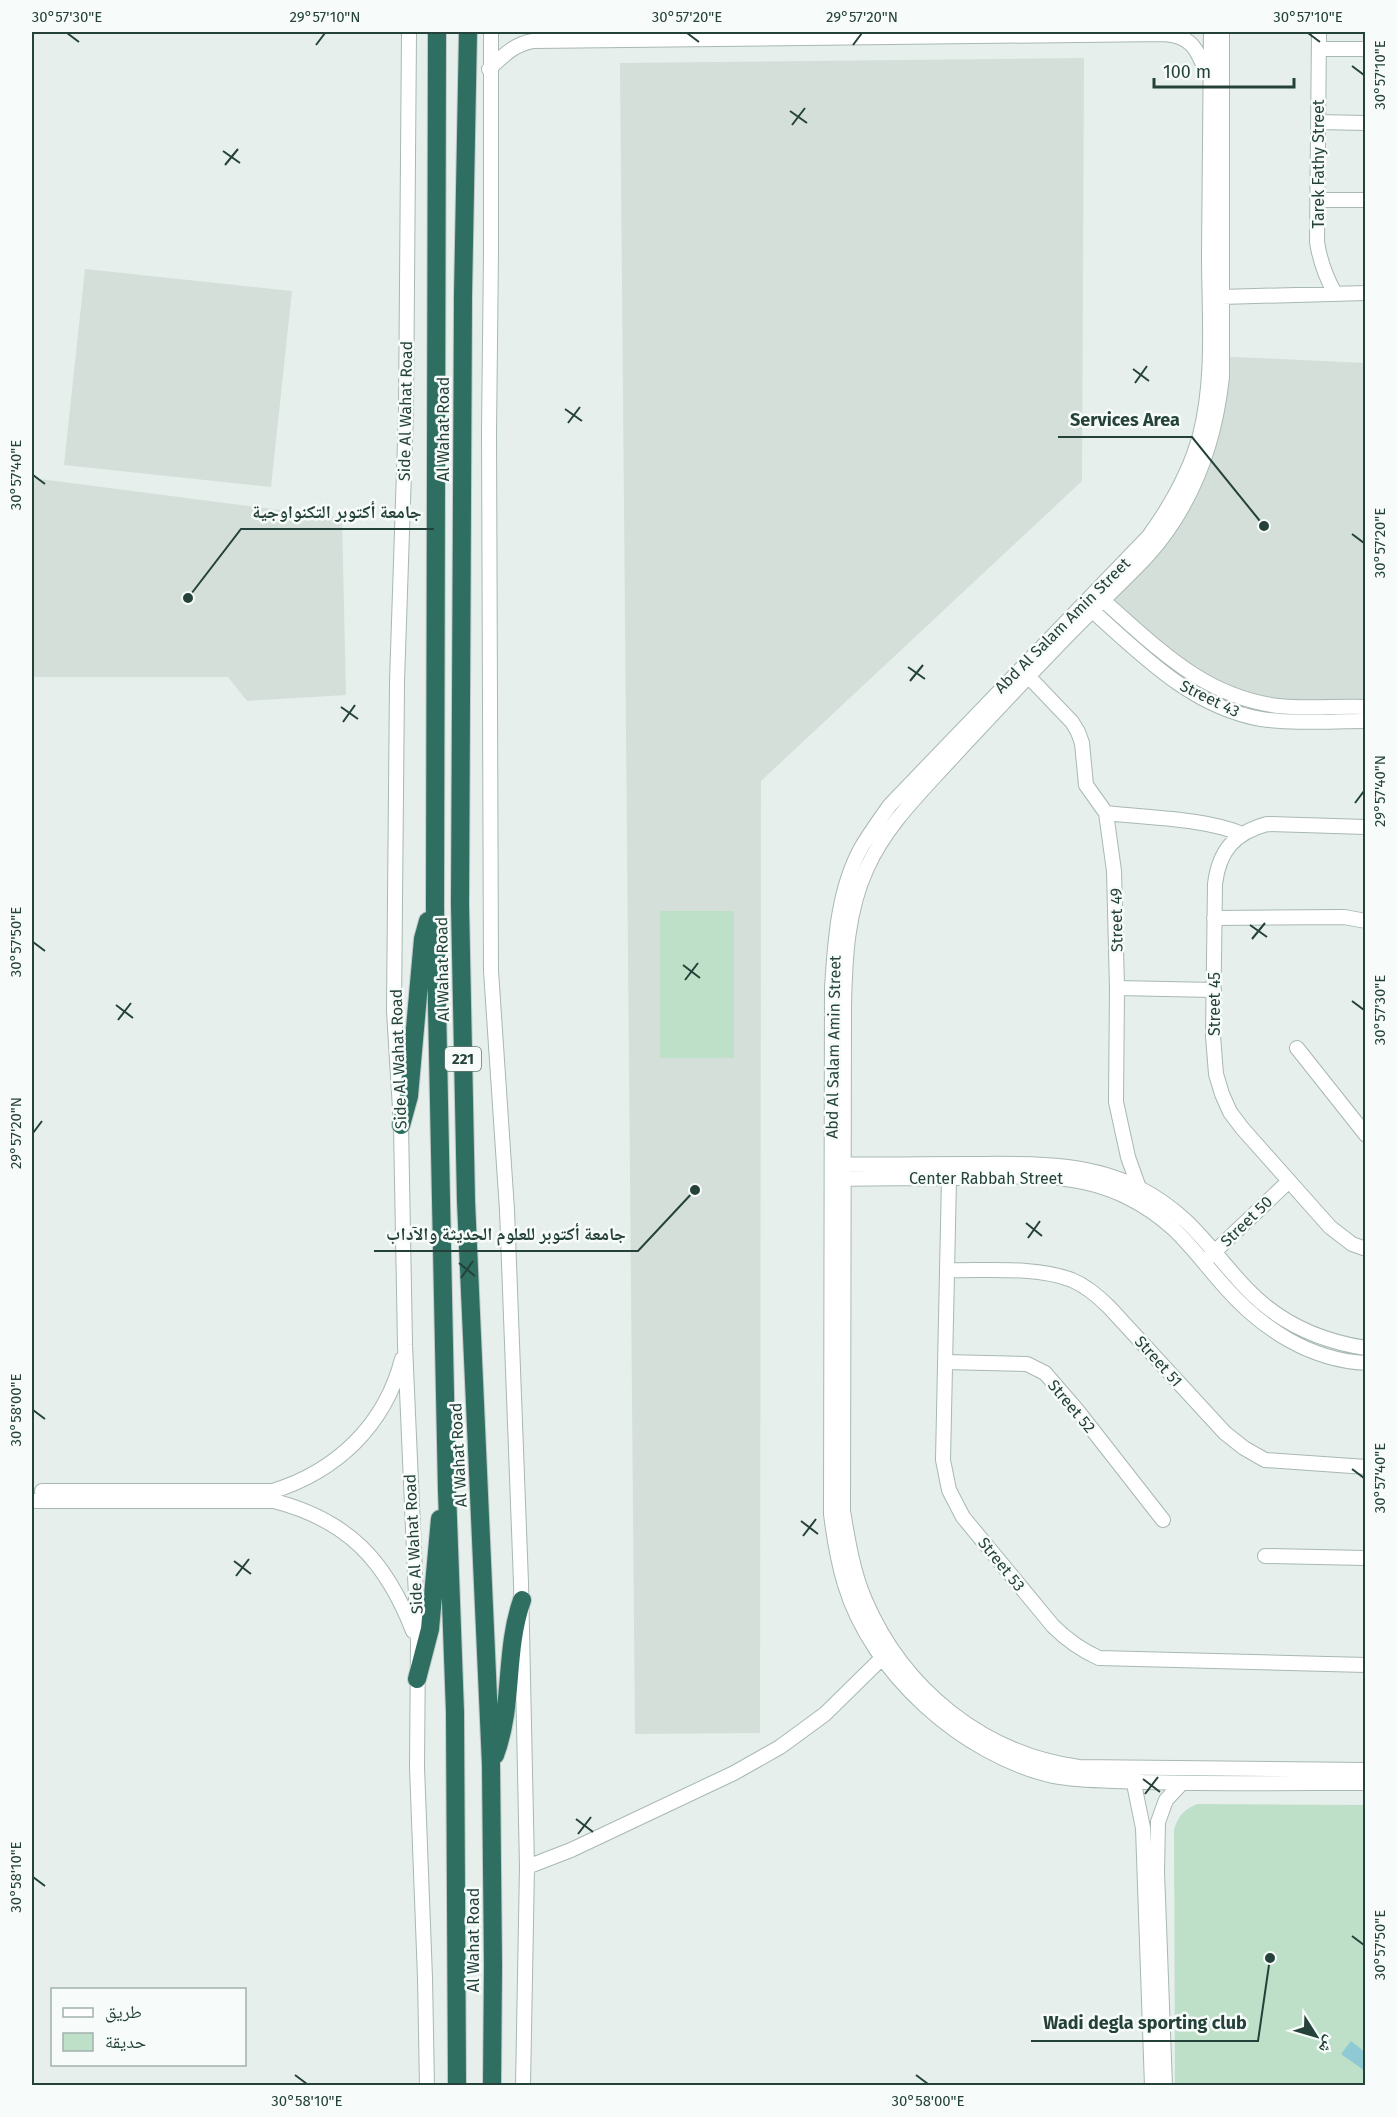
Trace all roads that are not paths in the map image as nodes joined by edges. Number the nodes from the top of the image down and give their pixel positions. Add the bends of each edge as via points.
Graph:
1 (410, 32) edge
2 (437, 32) edge
3 (468, 32) edge
4 (491, 32) edge
5 (1211, 32) edge
6 (1222, 32) edge
7 (1319, 32) edge
8 (1181, 34) edge
9 (655, 35) edge
10 (672, 35) edge
11 (1319, 49) junction
12 (1365, 49) edge
13 (489, 69) junction
14 (1210, 82) junction
15 (1318, 122) junction
16 (1365, 123) edge
17 (1317, 200) junction
18 (1365, 200) edge
19 (436, 268) junction
20 (464, 273) junction
21 (1335, 293) junction
22 (1365, 293) edge
23 (1221, 297) junction
24 (463, 312) junction
25 (436, 315) junction
26 (1098, 596) junction
27 (1087, 607) junction
28 (1028, 676) junction
29 (1365, 707) edge
30 (1365, 721) edge
31 (1106, 813) junction
32 (1365, 827) edge
33 (1242, 834) junction
34 (435, 908) junction
35 (1214, 918) junction
36 (1365, 921) edge
37 (1117, 988) junction
38 (1214, 990) junction
39 (1297, 1048) dead end
40 (401, 1125) junction
41 (1365, 1135) edge
42 (838, 1164) junction
43 (979, 1171) junction
44 (949, 1178) junction
45 (838, 1179) junction
46 (1288, 1182) junction
47 (1139, 1188) junction
48 (1365, 1249) edge
49 (1215, 1251) junction
50 (1204, 1261) junction
51 (947, 1270) junction
52 (405, 1345) junction
53 (1365, 1348) edge
54 (945, 1362) junction
55 (1365, 1363) edge
56 (1365, 1467) edge
57 (836, 1489) junction
58 (32, 1491) edge
59 (447, 1491) junction
60 (32, 1501) edge
61 (1163, 1520) dead end
62 (1265, 1556) dead end
63 (1365, 1558) edge
64 (522, 1600) junction
65 (418, 1643) junction
66 (882, 1658) junction
67 (1365, 1665) edge
68 (417, 1679) junction
69 (491, 1765) junction
70 (1365, 1770) edge
71 (1132, 1775) junction
72 (1199, 1776) junction
73 (1182, 1783) junction
74 (1365, 1783) edge
75 (527, 1867) junction
76 (1151, 1872) junction
77 (427, 2085) edge
78 (457, 2085) edge
79 (492, 2085) edge
80 (523, 2085) edge
81 (1152, 2085) edge
82 (1165, 2085) edge

1 - 40 street, Side Al Wahat Road via 394,1011
2 - 19 highway, Al Wahat Road / 221
3 - 20 highway, Al Wahat Road / 221
4 - 13 street
5 - 14 street, Abd Al Salam Amin Street
6 - 23 street, Abd Al Salam Amin Street
7 - 11 street, Tarek Fathy Street
8 - 10 street
8 - 14 street via 1196,49
9 - 10 street
9 - 13 street via 527,42 510,49
11 - 12 street
11 - 15 street, Tarek Fathy Street
13 - 64 street via 491,971 507,1210
14 - 26 street, Abd Al Salam Amin Street via 1209,349 1200,434 1188,470 1166,512
15 - 16 street
15 - 17 street, Tarek Fathy Street
17 - 18 street
17 - 21 street, Tarek Fathy Street via 1320,260
19 - 20 highway via 449,277
19 - 25 highway, Al Wahat Road / 221
20 - 24 highway, Al Wahat Road / 221
21 - 22 street
21 - 23 street
23 - 26 street, Abd Al Salam Amin Street via 1222,377 1206,458 1191,490 1149,554
24 - 25 highway via 451,307
24 - 69 highway, Al Wahat Road / 221 via 460,904 465,1189
25 - 34 highway, Al Wahat Road / 221
26 - 27 street, Abd Al Salam Amin Street
26 - 29 street, Street 43 via 1177,665 1226,693 1281,706
27 - 28 street, Abd Al Salam Amin Street
27 - 30 street, Street 43 via 1169,677 1220,706 1276,720
27 - 42 street, Abd Al Salam Amin Street via 908,783 861,849 843,899 834,950
28 - 31 street, Street 49 via 1078,732 1086,785
28 - 42 street, Abd Al Salam Amin Street via 902,812 877,849 859,889 849,931 845,975
31 - 33 street via 1206,824
31 - 37 street, Street 49 via 1114,860
32 - 33 street, Street 45 via 1267,824
33 - 35 street, Street 45 via 1231,843 1216,870
34 - 40 highway via 423,939 409,1096
34 - 59 highway, Al Wahat Road / 221
35 - 36 street via 1344,917
35 - 38 street, Street 45
37 - 38 street
37 - 47 street, Street 49 via 1116,1102
38 - 46 street, Street 45 via 1214,1054 1222,1094 1230,1112
39 - 41 street
40 - 52 street, Side Al Wahat Road
42 - 43 street, Center Rabbah Street
42 - 45 street, Abd Al Salam Amin Street
43 - 44 street, Center Rabbah Street
43 - 47 street, Center Rabbah Street via 1066,1166 1104,1174
43 - 50 street, Center Rabbah Street via 1052,1176 1110,1190 1162,1219
44 - 45 street, Center Rabbah Street
44 - 51 street, Street 53
45 - 57 street, Abd Al Salam Amin Street
46 - 48 street, Street 45 via 1340,1237
46 - 49 street, Street 50
47 - 49 street, Center Rabbah Street via 1173,1209
49 - 50 street, Street 50
49 - 53 street, Center Rabbah Street via 1245,1287 1283,1318 1327,1340
50 - 55 street, Center Rabbah Street via 1245,1308 1279,1335 1319,1354
51 - 54 street, Street 53
51 - 56 street, Street 51 via 1029,1272 1073,1280 1109,1307 1225,1433 1244,1448 1265,1460
52 - 58 street via 391,1391 366,1432 331,1464 288,1486 273,1491
52 - 65 street, Side Al Wahat Road
54 - 61 street, Street 52 via 1027,1364 1045,1373
54 - 67 street, Street 53 via 943,1460 952,1497 963,1517 1053,1626 1082,1651 1108,1659
57 - 66 street, Abd Al Salam Amin Street via 834,1539 845,1586
57 - 71 street, Abd Al Salam Amin Street via 864,1598 896,1655 925,1689 973,1728 1013,1750 1057,1764
59 - 68 highway via 437,1536 430,1629
59 - 78 highway, Al Wahat Road / 221 via 455,1712
60 - 65 street via 273,1501 302,1510 341,1530 374,1560 399,1597
62 - 63 street
64 - 69 highway via 511,1638 503,1726
64 - 75 street
65 - 68 street, Side Al Wahat Road
66 - 71 street, Abd Al Salam Amin Street via 902,1684 933,1713 1009,1761 1078,1780
66 - 75 street via 825,1714 780,1747 734,1773
68 - 77 street, Side Al Wahat Road
69 - 79 highway, Al Wahat Road / 221
70 - 72 street, Abd Al Salam Amin Street
71 - 72 street, Abd Al Salam Amin Street
71 - 73 street, Abd Al Salam Amin Street
71 - 76 street
72 - 73 street, Abd Al Salam Amin Street
72 - 74 street, Abd Al Salam Amin Street
73 - 76 street via 1161,1811
75 - 80 street
76 - 81 street
76 - 82 street

